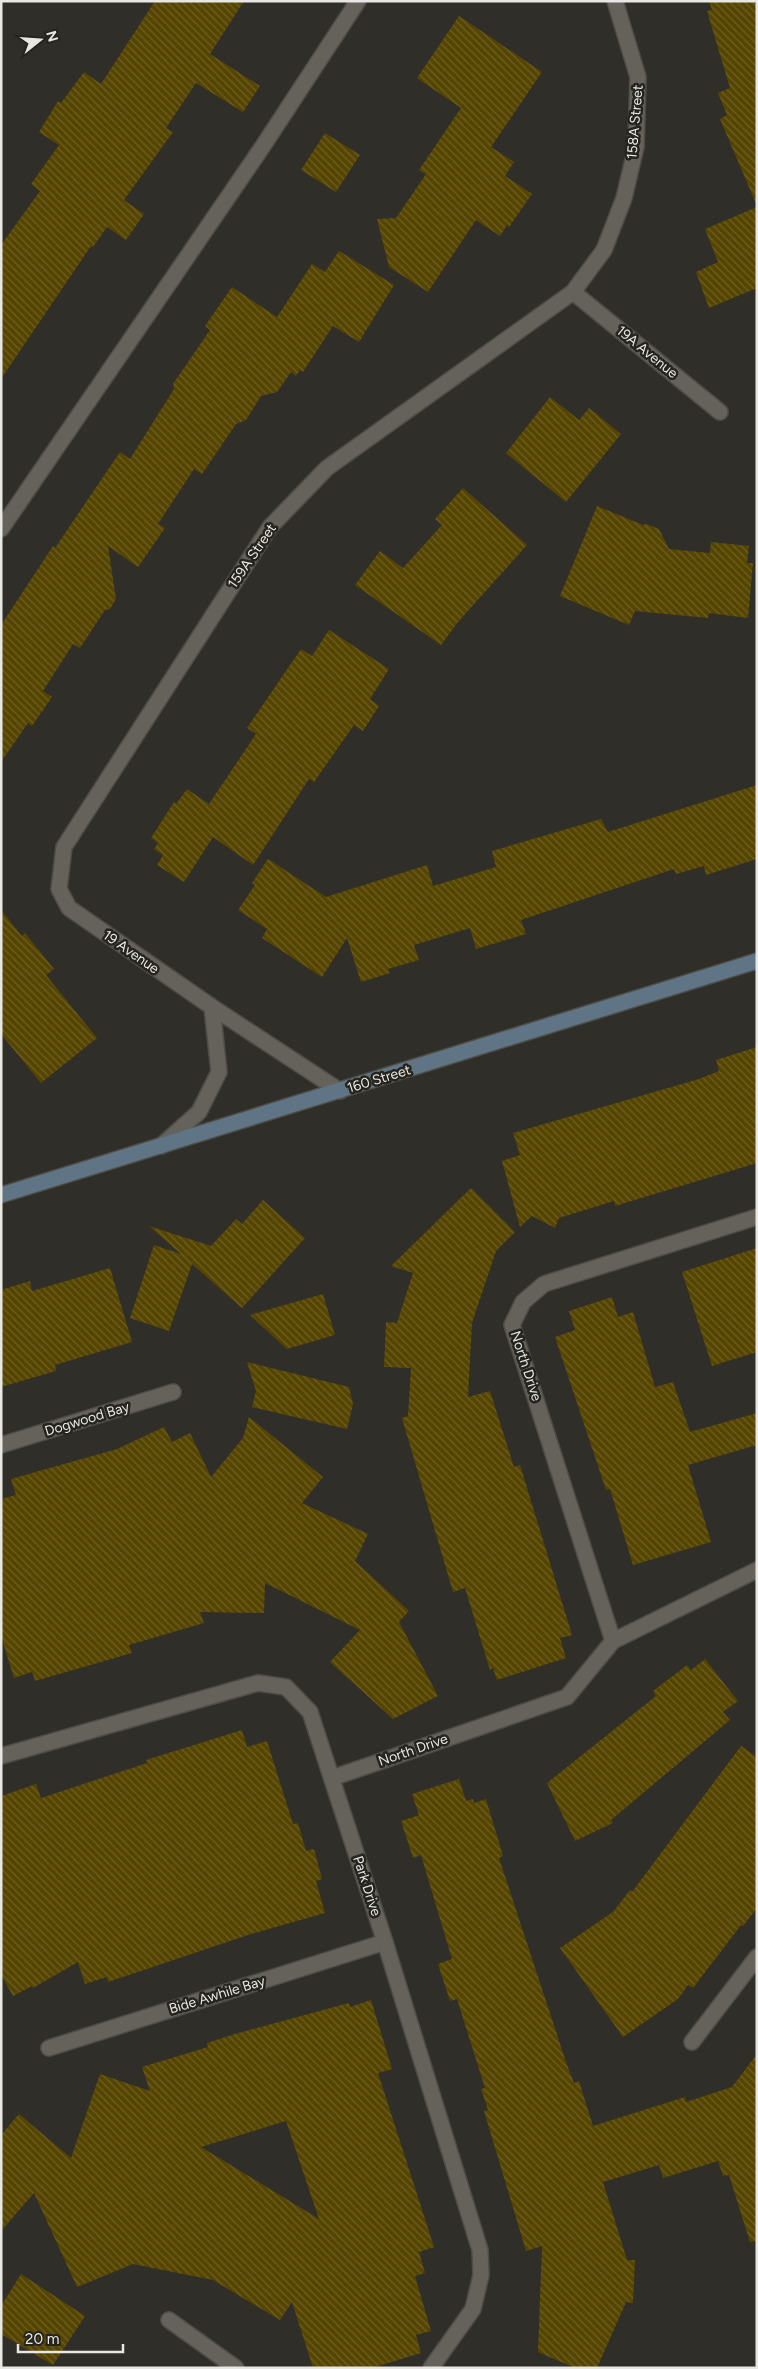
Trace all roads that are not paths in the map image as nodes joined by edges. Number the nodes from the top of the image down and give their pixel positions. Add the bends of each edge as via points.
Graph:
1 (358, 1) edge
2 (614, 1) edge
3 (574, 292) junction
4 (720, 412) dead end
5 (1, 528) edge
6 (59, 889) joint
7 (757, 961) edge
8 (212, 1007) junction
9 (340, 1091) junction
10 (161, 1146) junction
11 (1, 1195) edge
12 (757, 1218) edge
13 (173, 1392) dead end
14 (1, 1445) edge
15 (757, 1570) edge
16 (613, 1641) junction
17 (1, 1756) edge
18 (332, 1778) junction
19 (385, 1942) junction
20 (757, 1957) edge
21 (692, 2042) dead end
22 (49, 2048) dead end
23 (169, 2320) dead end
24 (236, 2368) edge
25 (431, 2368) edge

1 - 5 street via 263,146
2 - 3 street, 158A Street via 638,77 636,147 624,198 604,250
3 - 4 street, 19A Avenue
3 - 6 street, 159A Street via 327,468 270,527 64,846
6 - 8 street, 19 Avenue via 69,908
7 - 9 street, 160 Street
8 - 9 street, 19 Avenue
8 - 10 street via 219,1072 199,1112
9 - 10 street, 160 Street
10 - 11 street, 160 Street
12 - 16 street, North Drive via 544,1284 523,1302 512,1325
13 - 14 street, Dogwood Bay
15 - 16 street, North Drive
16 - 18 street, North Drive via 567,1697
17 - 18 street, Park Drive via 258,1683 286,1687 310,1712
18 - 19 street, Park Drive
19 - 22 street, Bide Awhile Bay
19 - 25 street, Park Drive via 480,2250 482,2275 474,2309
20 - 21 street
23 - 24 street

